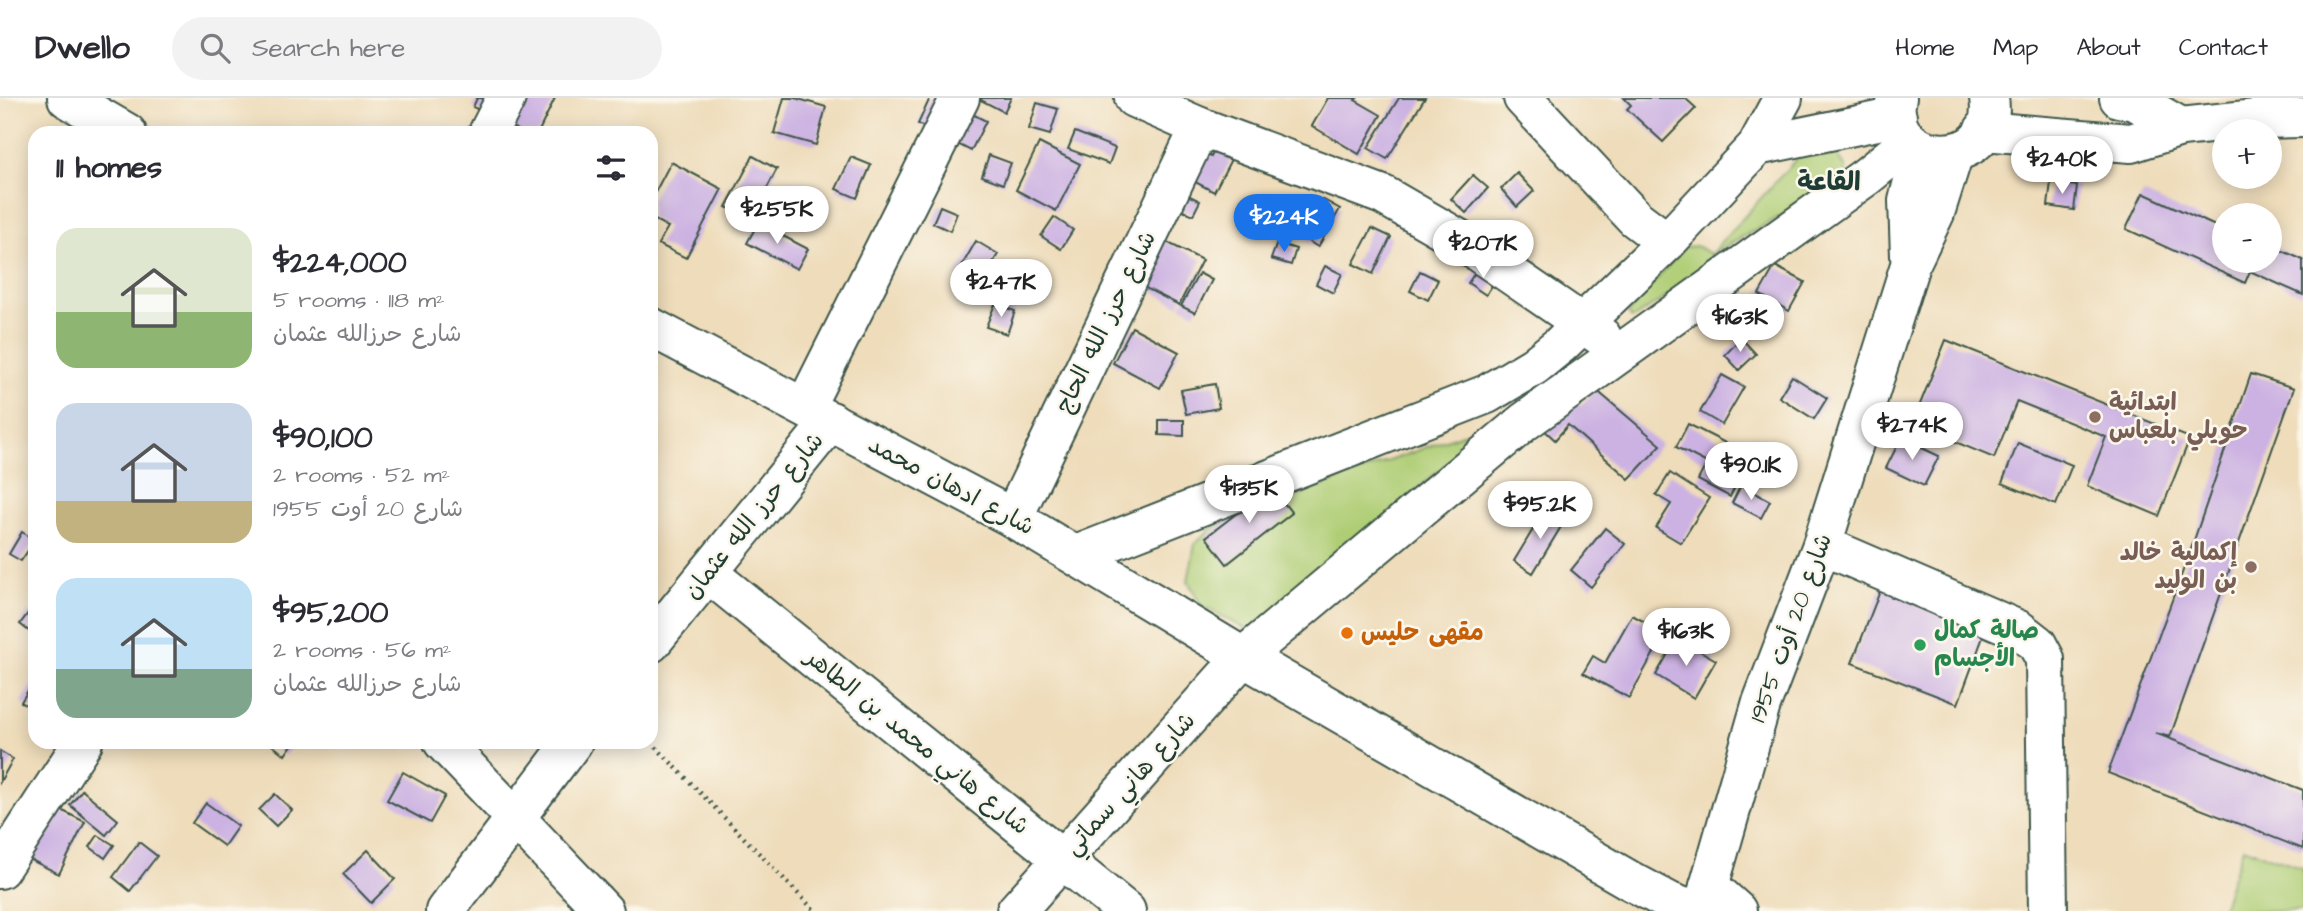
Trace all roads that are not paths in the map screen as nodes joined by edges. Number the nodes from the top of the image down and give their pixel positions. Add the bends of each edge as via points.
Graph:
1 (506, 98) edge
2 (960, 98) edge
3 (1134, 98) edge
4 (1522, 98) edge
5 (1783, 98) edge
6 (2119, 98) edge
7 (78, 101) edge
8 (2258, 109) edge
9 (2303, 118) edge
10 (116, 126) edge
11 (492, 126) edge
12 (1200, 127) junction
13 (1936, 127) edge
14 (2181, 127) junction
15 (1757, 146) junction
16 (1667, 242) junction
17 (1584, 323) junction
18 (658, 331) edge
19 (1620, 351) junction
20 (818, 414) junction
21 (1013, 518) junction
22 (1822, 545) junction
23 (1076, 555) junction
24 (708, 573) junction
25 (658, 634) edge
26 (1243, 657) junction
27 (78, 749) edge
28 (450, 749) edge
29 (567, 749) edge
30 (514, 816) junction
31 (1063, 860) junction
32 (0, 869) edge
33 (1688, 904) edge
34 (445, 911) edge
35 (604, 911) edge
36 (1016, 911) edge
37 (1126, 911) edge
38 (1737, 911) edge
39 (2048, 911) edge

1 - 11 street
2 - 20 street, شارع حرز الله عثمان
3 - 12 street
4 - 16 street via 1635,218
5 - 15 street
6 - 14 street via 2135,101
7 - 10 street
8 - 9 street
8 - 14 street
12 - 17 street via 1383,195 1460,239
12 - 21 street, شارع حرز الله الحاج
13 - 14 street via 2131,143
13 - 15 street
13 - 19 street, شارع هاني سماتي
13 - 22 street, شارع 20 أوت 1955 via 1935,213 1910,265
15 - 16 street
16 - 17 street
17 - 19 street
17 - 23 street via 1534,366 1487,394
18 - 20 street, شارع ادهان محمد
19 - 26 street, شارع هاني سماتي via 1524,422
20 - 21 street, شارع ادهان محمد
20 - 24 street, شارع حرز الله عثمان
21 - 23 street, شارع ادهان محمد
22 - 33 street, شارع 20 أوت 1955
22 - 39 street via 2018,630 2037,644 2045,659
23 - 26 street, شارع ادهان محمد
24 - 25 street, شارع حرز الله عثمان
24 - 31 street, شارع هاني محمد بن الطاهر
26 - 31 street, شارع هاني سماتي
26 - 33 street, شارع ادهان محمد via 1629,880
27 - 32 street
28 - 30 street
29 - 30 street
30 - 34 street
30 - 35 street
31 - 36 street, شارع هاني سماتي
31 - 37 street, شارع هاني محمد بن الطاهر
33 - 38 street, شارع ادهان محمد

